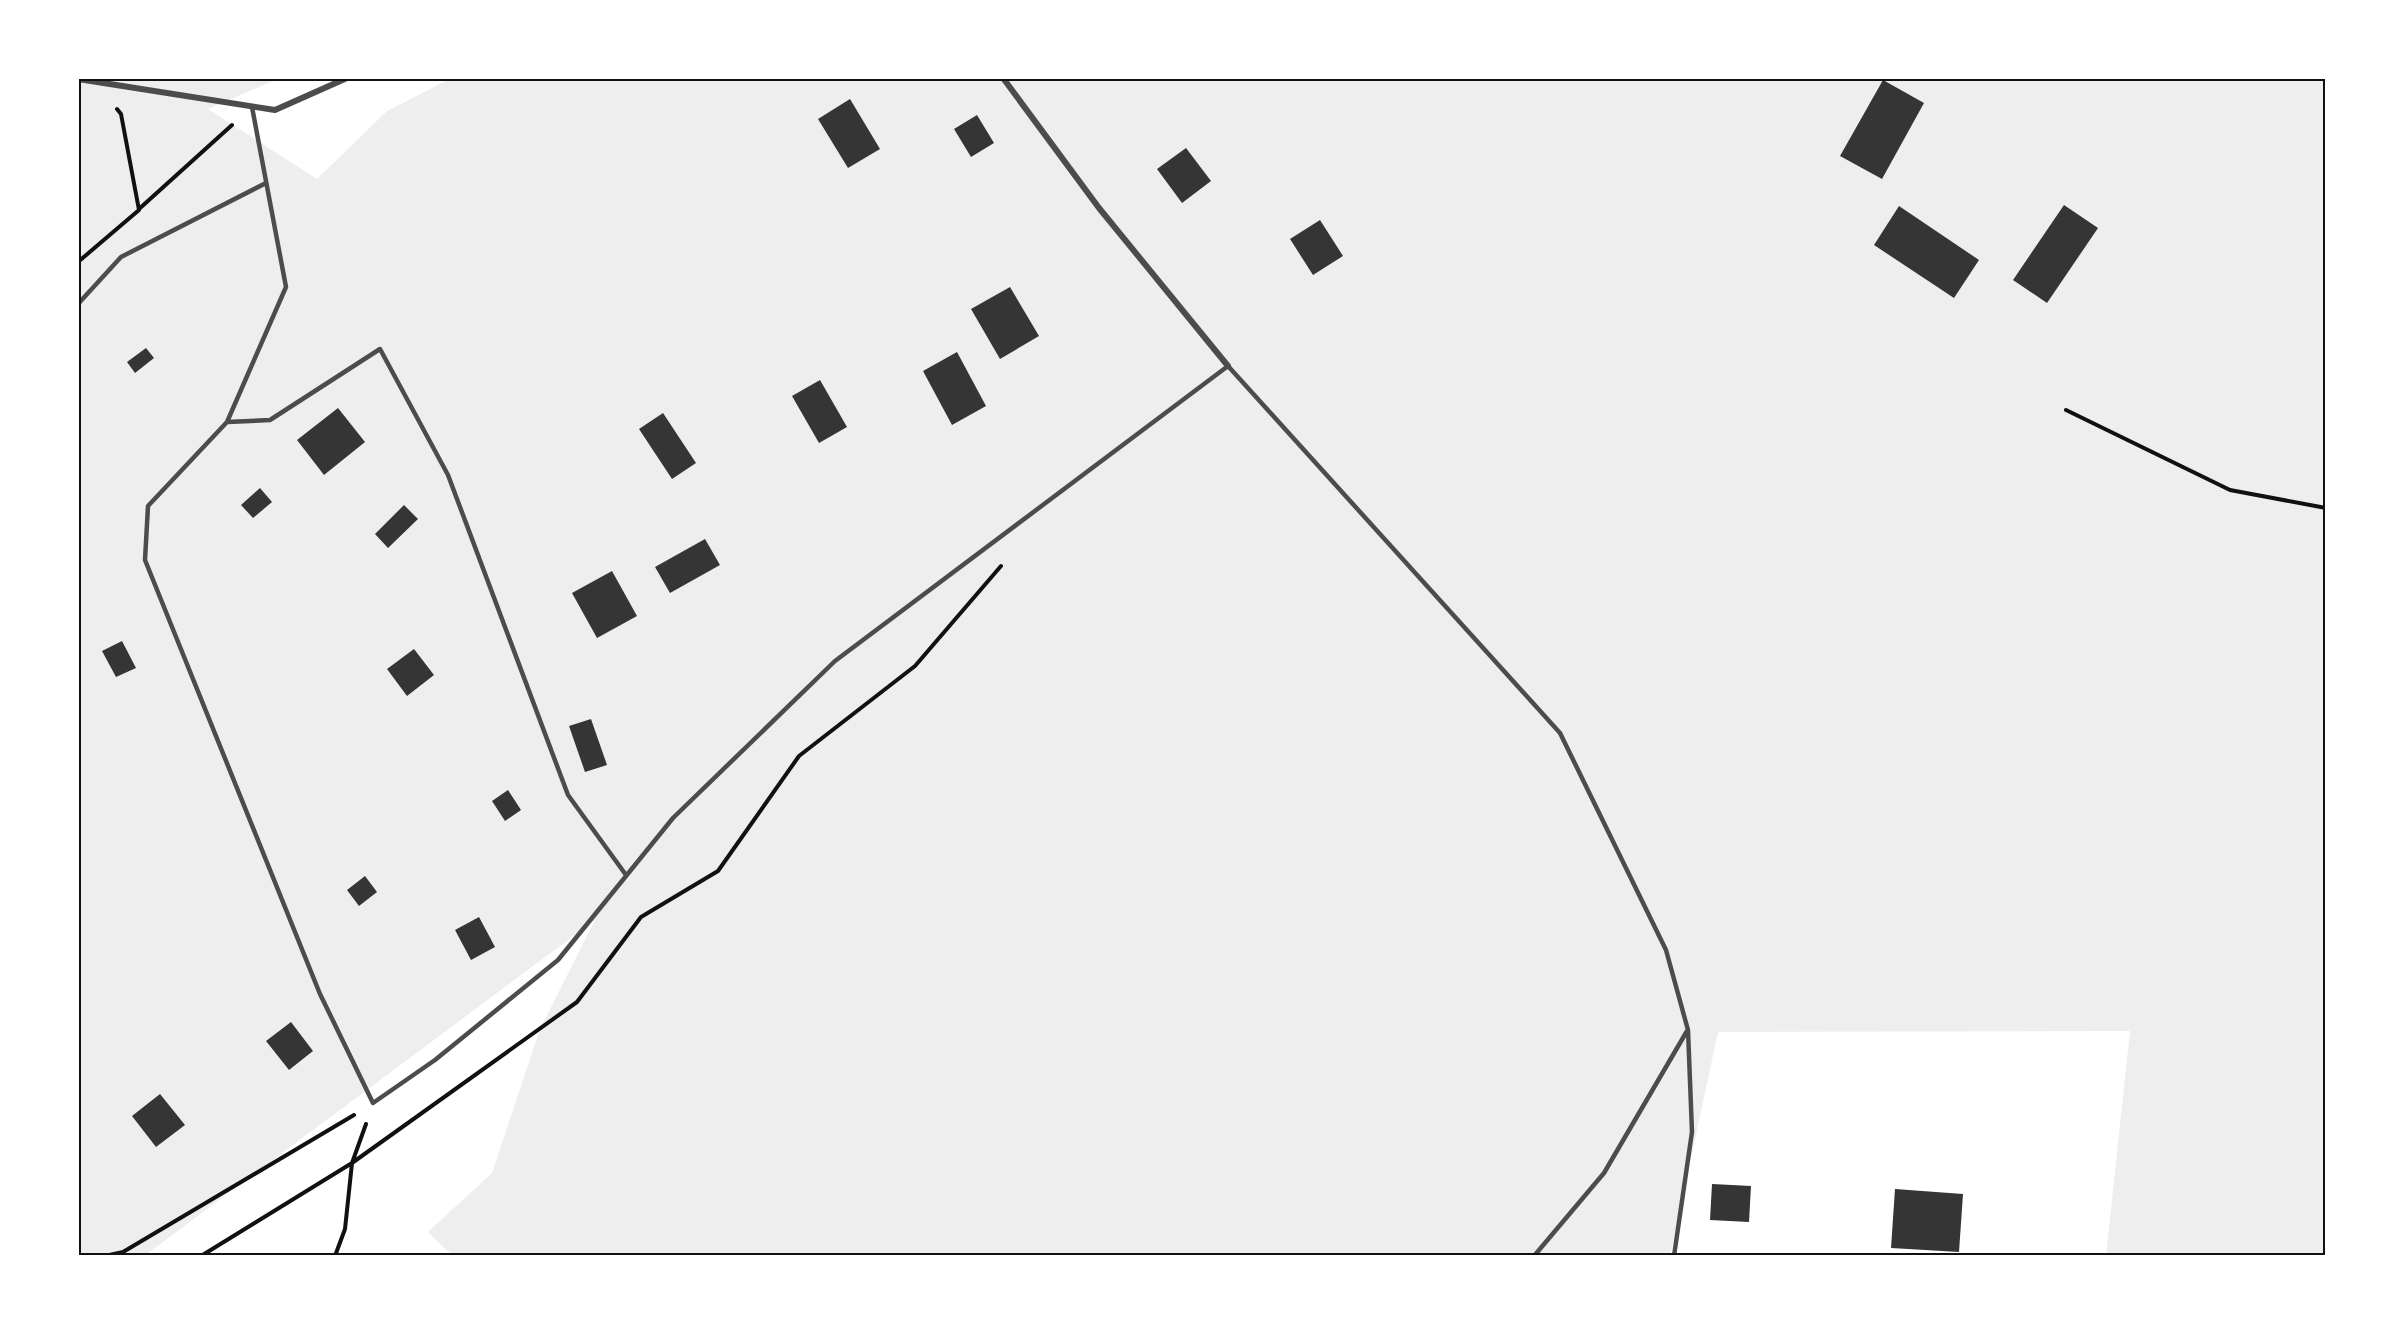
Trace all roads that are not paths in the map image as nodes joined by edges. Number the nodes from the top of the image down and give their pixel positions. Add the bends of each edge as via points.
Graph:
1 (347, 78) edge
2 (1003, 78) edge
3 (78, 79) edge
4 (252, 107) junction
5 (266, 183) junction
6 (78, 304) edge
7 (1228, 366) junction
8 (228, 422) junction
9 (626, 875) junction
10 (1688, 1030) junction
11 (1534, 1256) edge
12 (1674, 1256) edge

1 - 4 street via 275,110
2 - 7 street via 1099,208
3 - 4 street
4 - 5 lane
5 - 6 lane via 121,257
5 - 8 lane via 286,287
7 - 9 lane via 835,662 673,818
7 - 10 lane via 1560,733 1666,950
8 - 9 lane via 270,420 380,348 448,475 568,795
8 - 9 lane via 148,506 145,560 320,994 373,1103 435,1060 558,960
10 - 11 lane via 1604,1173
10 - 12 lane via 1692,1132

